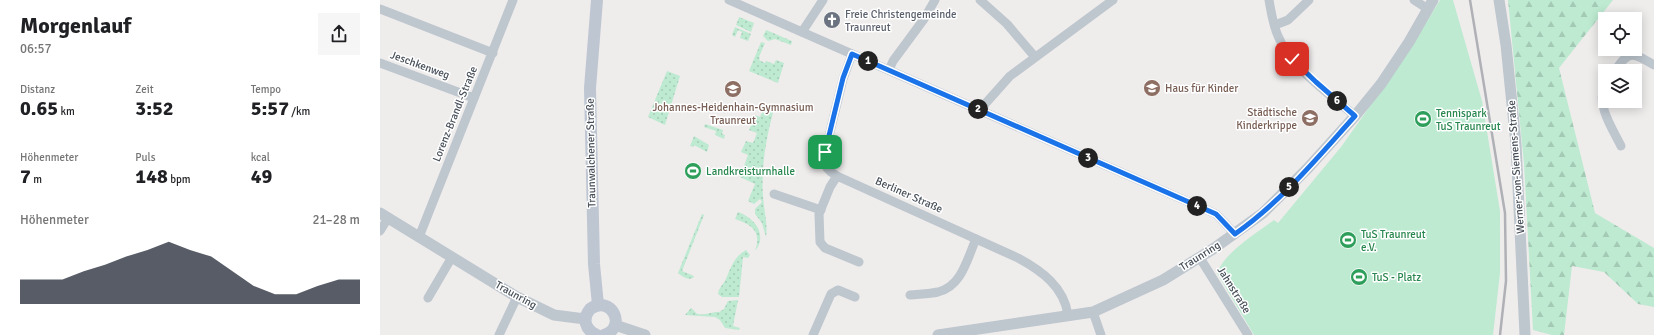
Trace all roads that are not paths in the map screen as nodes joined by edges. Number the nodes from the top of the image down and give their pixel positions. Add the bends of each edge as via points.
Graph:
1 (514, 0) edge
2 (597, 0) edge
3 (729, 0) edge
4 (823, 0) edge
5 (934, 0) edge
6 (980, 0) edge
7 (1113, 0) edge
8 (1269, 0) edge
9 (1309, 0) edge
10 (1414, 0) edge
11 (1499, 0) edge
12 (1431, 4) edge
13 (380, 9) edge
14 (1275, 25) junction
15 (802, 32) junction
16 (493, 53) junction
17 (852, 54) junction
18 (1035, 57) junction
19 (380, 63) edge
20 (1619, 64) edge
21 (1654, 65) edge
22 (889, 70) junction
23 (474, 98) junction
24 (1603, 108) edge
25 (982, 111) junction
26 (1355, 116) junction
27 (1621, 146) dead end
28 (837, 176) junction
29 (774, 194) dead end
30 (821, 210) junction
31 (384, 215) edge
32 (380, 231) edge
33 (1235, 234) junction
34 (419, 237) junction
35 (976, 239) junction
36 (452, 257) junction
37 (1200, 258) junction
38 (859, 262) dead end
39 (910, 295) dead end
40 (517, 297) junction
41 (855, 297) dead end
42 (428, 298) dead end
43 (598, 305) junction
44 (1093, 312) junction
45 (1068, 315) junction
46 (585, 319) junction
47 (615, 325) junction
48 (499, 335) edge
49 (597, 335) edge
50 (604, 335) edge
51 (645, 335) edge
52 (813, 335) edge
53 (938, 335) edge
54 (1101, 335) edge
55 (1248, 335) edge
56 (1525, 335) edge

1 - 16 street, Lorenz-Brandl-Straße
2 - 43 main road, Traunwalchener Straße via 590,88 594,256
3 - 15 street
4 - 15 street
5 - 22 street via 924,20
6 - 18 street via 1007,24
7 - 18 street
8 - 14 street
9 - 14 street via 1288,20
10 - 12 street
11 - 56 street, Werner-von-Siemens-Straße via 1516,144
12 - 26 street, Traunring via 1381,84
13 - 16 street
14 - 26 street via 1278,36 1292,59
15 - 17 street
16 - 23 street, Lorenz-Brandl-Straße
17 - 22 street
17 - 28 street, Berliner Straße via 843,78 825,152 827,168
18 - 25 street via 1010,76 985,104
19 - 23 street, Jeschkenweg
20 - 21 street via 1629,55 1637,55
22 - 25 street
23 - 34 street, Lorenz-Brandl-Straße
24 - 27 street
25 - 33 street via 1216,214
26 - 33 street, Traunring via 1268,208
28 - 30 street
28 - 35 street, Berliner Straße
29 - 30 street
30 - 38 street via 820,242 825,248
31 - 32 street
31 - 34 street, Traunring
33 - 37 street, Traunring
34 - 36 street, Traunring
35 - 39 street via 960,276 952,286 937,292
35 - 45 street, Berliner Straße via 1018,258 1043,273 1063,297
36 - 40 street, Traunring
36 - 42 street
37 - 44 street, Traunring via 1163,280
37 - 55 street, Jahnstraße
40 - 46 street, Traunring via 554,315
40 - 48 street
41 - 52 street via 838,290 831,294
43 - 46 main road via 590,309
43 - 47 main road via 607,306 612,310 616,318
44 - 45 street, Traunring
44 - 54 street
45 - 53 street, Traunring
46 - 49 main road via 589,330
47 - 50 main road
47 - 51 street

